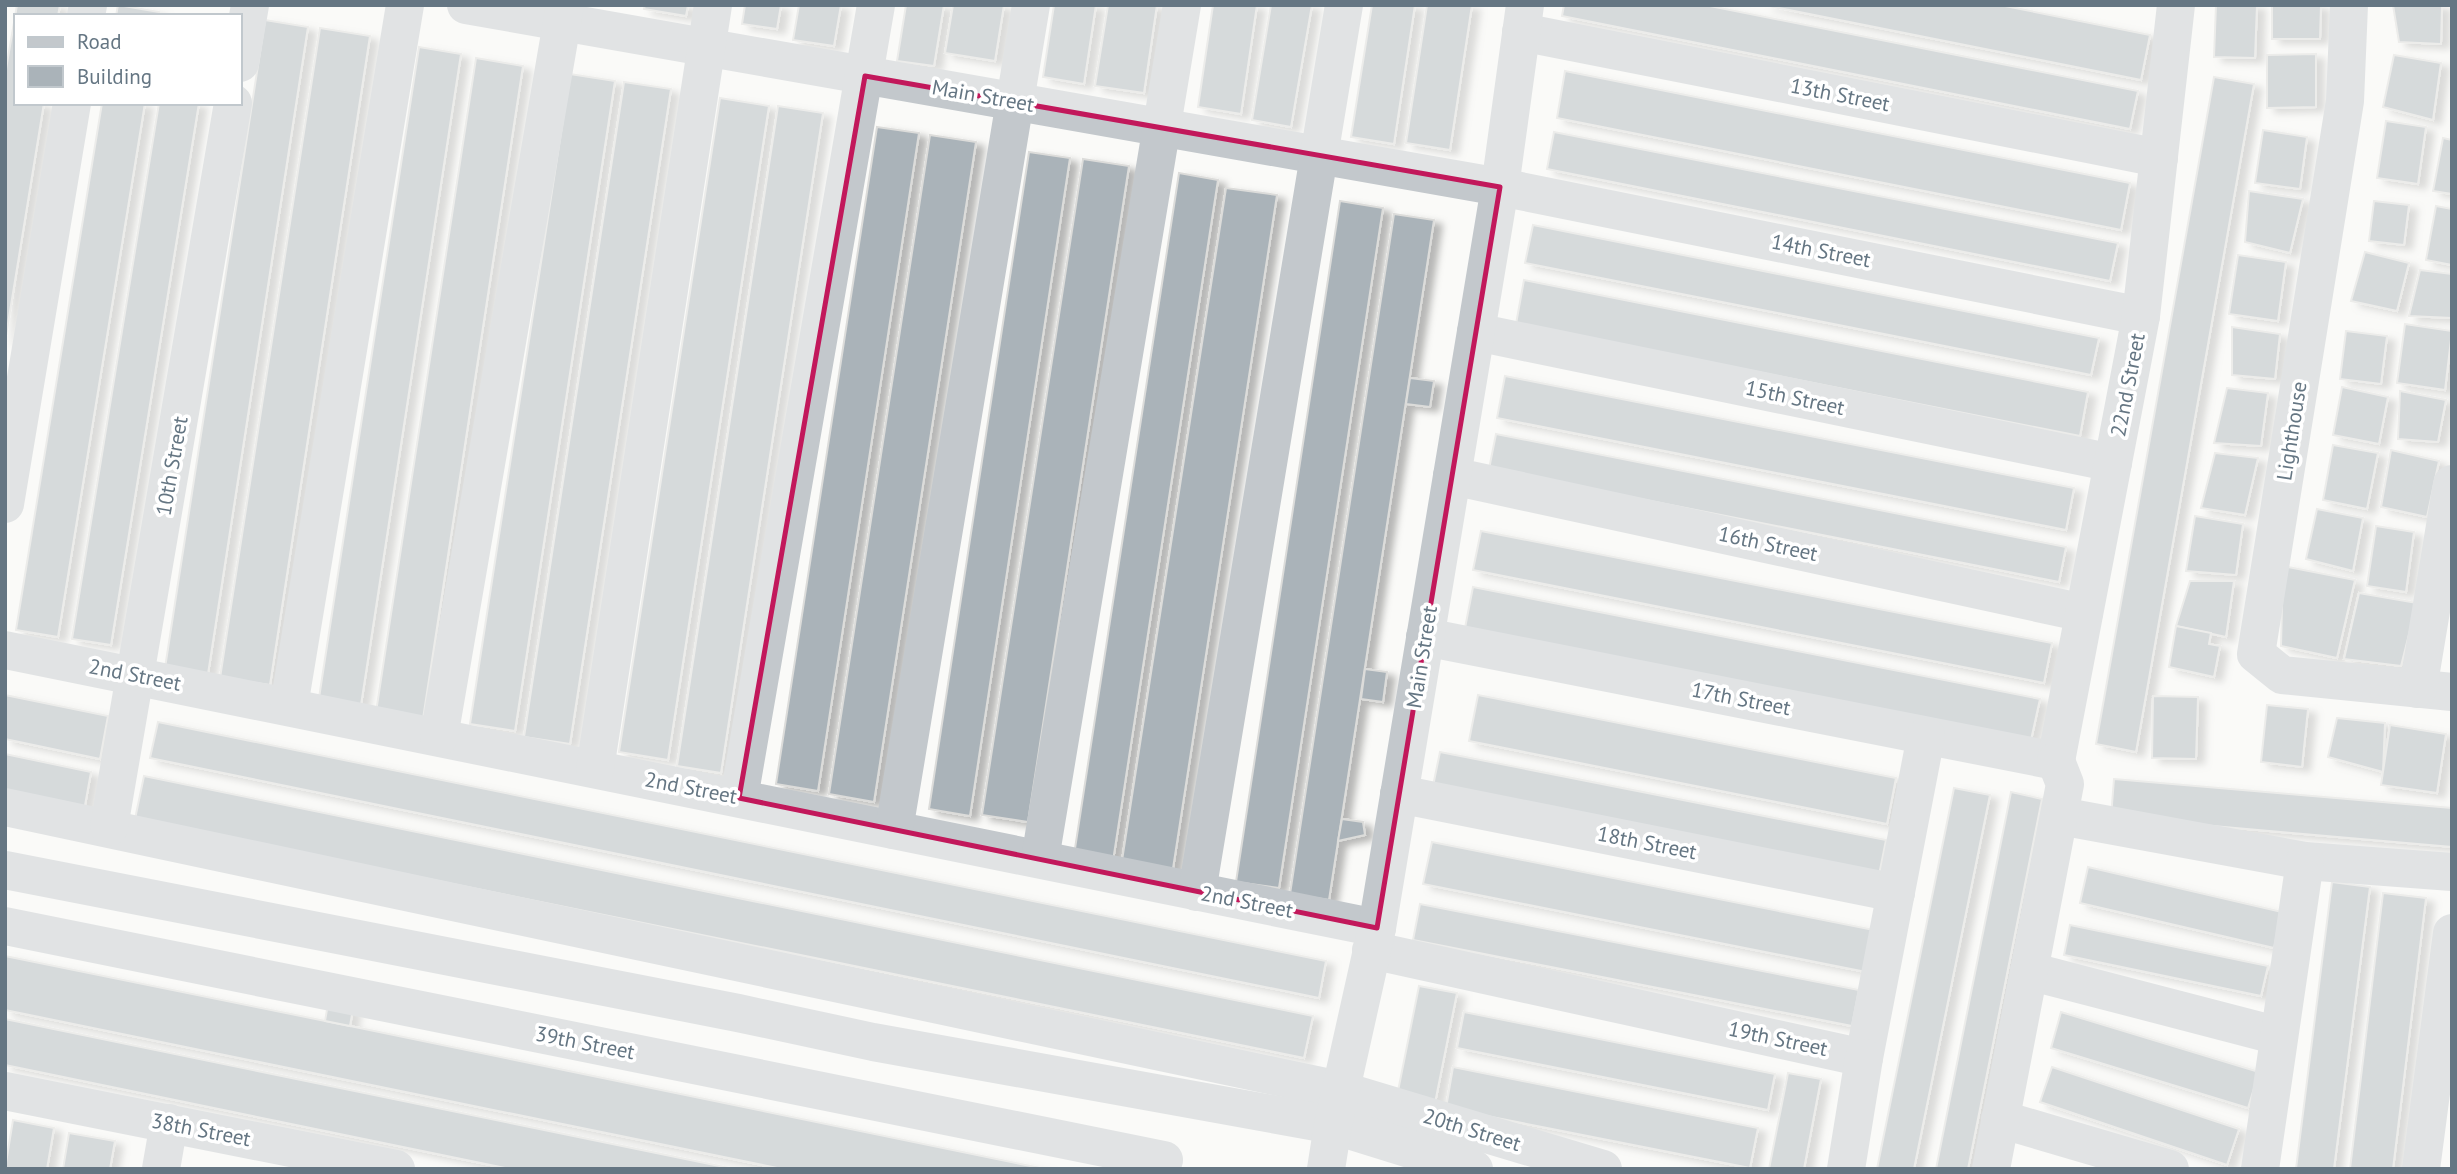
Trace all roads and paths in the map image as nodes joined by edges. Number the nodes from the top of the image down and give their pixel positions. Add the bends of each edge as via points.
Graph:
1 (250, 5) edge
2 (405, 5) edge
3 (466, 5) edge
4 (713, 5) edge
5 (876, 5) edge
6 (1031, 5) edge
7 (1182, 5) edge
8 (1345, 5) edge
9 (2175, 5) edge
10 (2349, 5) edge
11 (564, 14) edge
12 (1523, 18) edge
13 (706, 48) junction
14 (242, 52) edge
15 (865, 76) junction
16 (1015, 102) junction
17 (72, 105) edge
18 (233, 105) edge
19 (1163, 128) junction
20 (1321, 155) junction
21 (2159, 158) junction
22 (1500, 187) junction
23 (2141, 316) junction
24 (1476, 332) junction
25 (2113, 463) junction
26 (1452, 476) junction
27 (2452, 484) edge
28 (5, 504) edge
29 (2084, 613) junction
30 (1425, 637) junction
31 (5, 650) edge
32 (137, 675) junction
33 (2435, 690) edge
34 (289, 706) junction
35 (1926, 736) junction
36 (439, 737) junction
37 (2056, 761) junction
38 (595, 769) junction
39 (1399, 793) junction
40 (739, 798) junction
41 (5, 807) edge
42 (2060, 816) junction
43 (109, 827) junction
44 (894, 830) junction
45 (1040, 859) junction
46 (2305, 861) junction
47 (5, 870) edge
48 (2452, 872) edge
49 (1197, 892) junction
50 (1896, 893) junction
51 (5, 926) edge
52 (2452, 933) edge
53 (1374, 939) junction
54 (2029, 971) junction
55 (2279, 1036) junction
56 (1864, 1058) junction
57 (5, 1091) edge
58 (2000, 1119) junction
59 (169, 1123) junction
60 (1331, 1136) edge
61 (325, 1162) edge
62 (1173, 1166) edge
63 (161, 1169) edge
64 (396, 1169) edge
65 (1474, 1169) edge
66 (1603, 1169) edge
67 (1846, 1169) edge
68 (1991, 1169) edge
69 (2170, 1169) edge
70 (2260, 1169) edge
71 (2421, 1169) edge

1 - 14 street
2 - 34 street
3 - 11 street, Main Street
4 - 13 street
5 - 15 street
6 - 16 street
7 - 19 street
8 - 20 street
9 - 21 street, 22nd Street
10 - 33 street, Lighthouse via 2345,101 2256,654 2282,674
11 - 13 street, Main Street
11 - 36 street
12 - 21 street, 13th Street
12 - 22 street, Main Street
13 - 15 street, Main Street
13 - 38 street
15 - 16 street, Main Street
15 - 40 street
16 - 19 street, Main Street
16 - 44 street
17 - 28 street
18 - 32 street, 10th Street
19 - 20 street, Main Street
19 - 45 street
20 - 22 street, Main Street
20 - 49 street
21 - 23 street, 22nd Street
22 - 23 street, 14th Street
22 - 24 street, Main Street
23 - 25 street, 22nd Street
24 - 25 street, 15th Street
24 - 26 street, Main Street
25 - 29 street, 22nd Street
26 - 29 street, 16th Street
26 - 30 street, Main Street
27 - 33 street
29 - 37 street, 22nd Street
30 - 35 street, 17th Street
30 - 39 street, Main Street
31 - 32 street, 2nd Street
32 - 34 street, 2nd Street
32 - 43 street, 10th Street
34 - 36 street, 2nd Street
35 - 37 street, 17th Street
35 - 50 street
36 - 38 street, 2nd Street
37 - 42 street via 2065,784
38 - 40 street, 2nd Street
39 - 50 street, 18th Street
39 - 53 street, Main Street
40 - 44 street, 2nd Street
41 - 43 street
42 - 46 street
42 - 54 street
43 - 60 street
44 - 45 street, 2nd Street
45 - 49 street, 2nd Street
46 - 48 street
46 - 55 street
47 - 60 street via 724,1010
49 - 53 street, 2nd Street
50 - 56 street
51 - 62 street, 39th Street
52 - 71 street
53 - 56 street, 19th Street
53 - 60 street, Main Street
54 - 55 street
54 - 58 street
55 - 70 street
56 - 67 street
57 - 59 street, 38th Street
58 - 68 street
58 - 69 street
59 - 61 street, 38th Street
59 - 63 street
60 - 65 street
60 - 66 street, 20th Street
61 - 64 street, 38th Street

